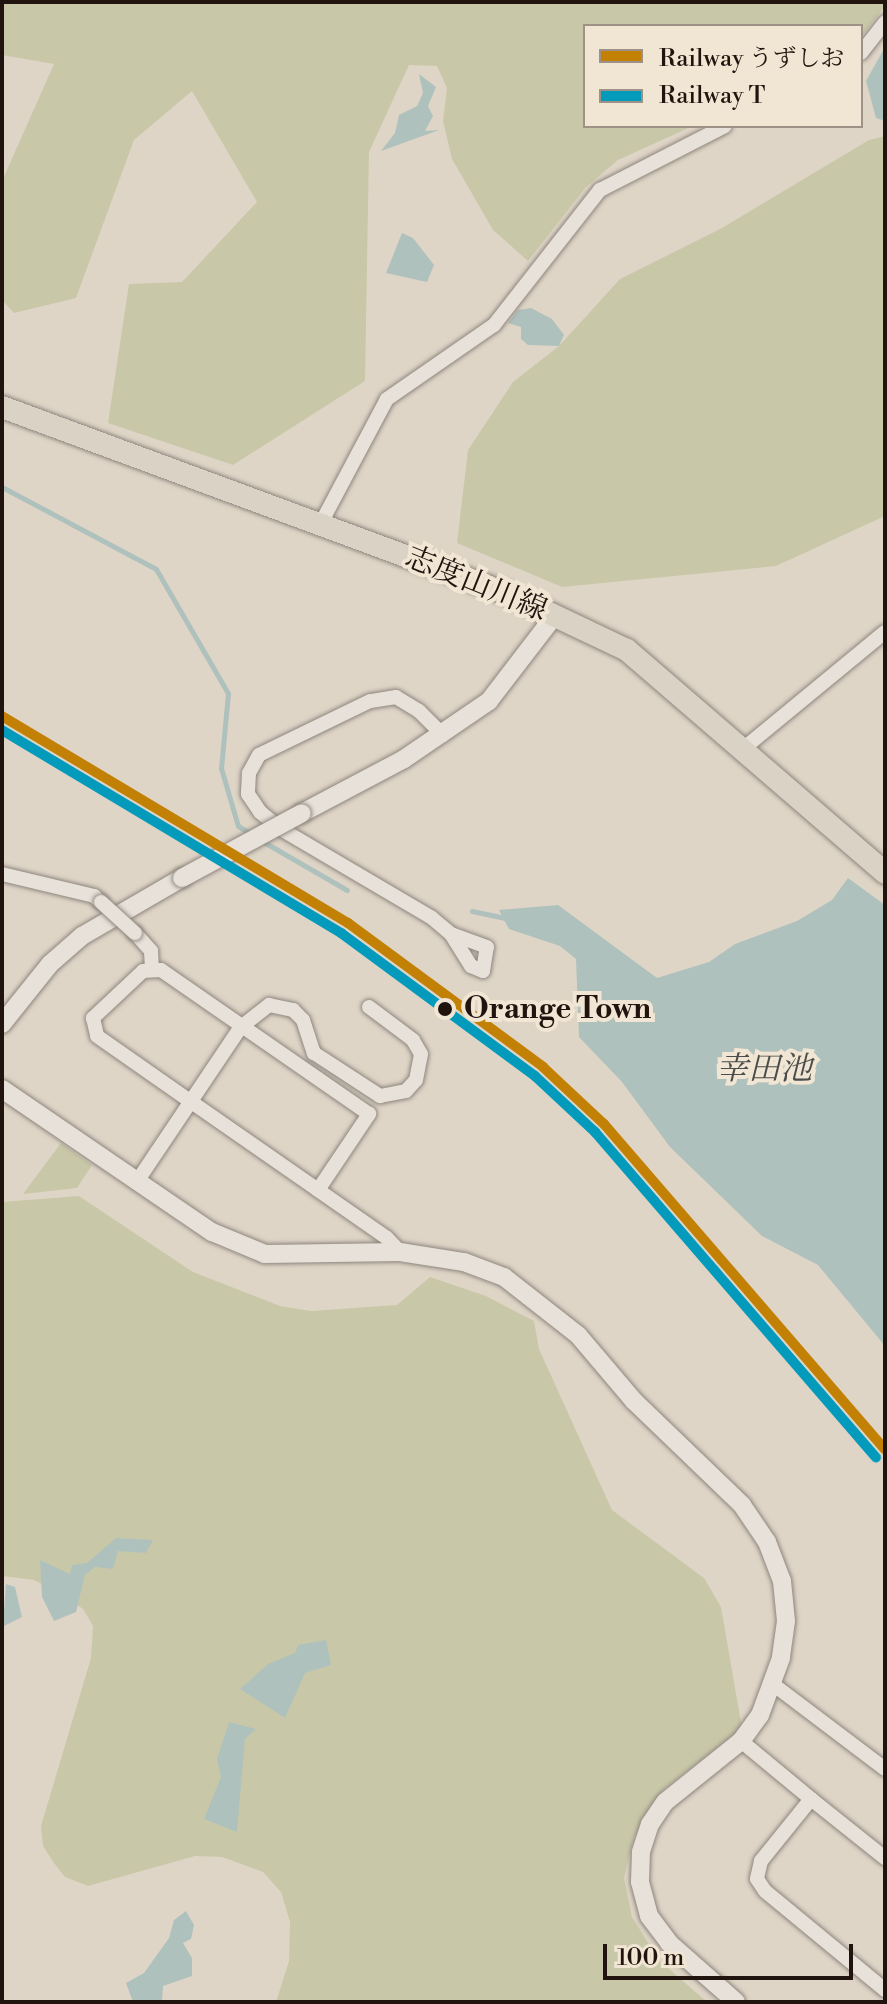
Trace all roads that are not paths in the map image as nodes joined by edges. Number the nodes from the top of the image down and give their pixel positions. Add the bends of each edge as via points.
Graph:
1 (885, 22) edge
2 (863, 50) edge
3 (721, 128) edge
4 (2, 407) edge
5 (321, 523) junction
6 (555, 615) junction
7 (885, 632) edge
8 (443, 735) junction
9 (743, 749) junction
10 (885, 873) edge
11 (2, 874) edge
12 (451, 934) dead end
13 (152, 968) junction
14 (369, 1007) dead end
15 (2, 1024) edge
16 (241, 1027) junction
17 (2, 1089) edge
18 (190, 1101) junction
19 (138, 1180) junction
20 (318, 1190) junction
21 (400, 1252) junction
22 (774, 1685) junction
23 (741, 1741) junction
24 (885, 1769) edge
25 (811, 1799) junction
26 (885, 1858) edge
27 (885, 1990) edge
28 (736, 2002) edge

1 - 2 street
3 - 5 street via 600,190 494,325 387,399
4 - 5 main road, 志度山川線
5 - 6 main road, 志度山川線
6 - 8 street via 489,701
6 - 9 main road, 志度山川線 via 627,650
7 - 9 street
8 - 12 street via 396,697 370,701 259,755 249,773 248,794 281,829 312,843
8 - 15 street, bridge via 82,936 50,964
9 - 10 main road, 志度山川線
11 - 13 street, bridge via 94,896 151,951
13 - 16 street
13 - 18 street via 93,1018 97,1036
14 - 16 street via 413,1040 421,1054 416,1080 391,1097 380,1096 314,1053 303,1020 293,1010 269,1005
16 - 18 street
16 - 20 street via 369,1114
17 - 19 street
18 - 19 street
18 - 20 street
19 - 21 street via 212,1232 265,1254
20 - 21 street
21 - 22 street via 491,1272 545,1305 742,1505 767,1542 782,1581 786,1621
22 - 23 street
22 - 24 street
23 - 25 street
23 - 28 street via 665,1802 650,1824 641,1852 640,1882 649,1916 669,1943
25 - 26 street
25 - 27 street via 761,1861 757,1879

